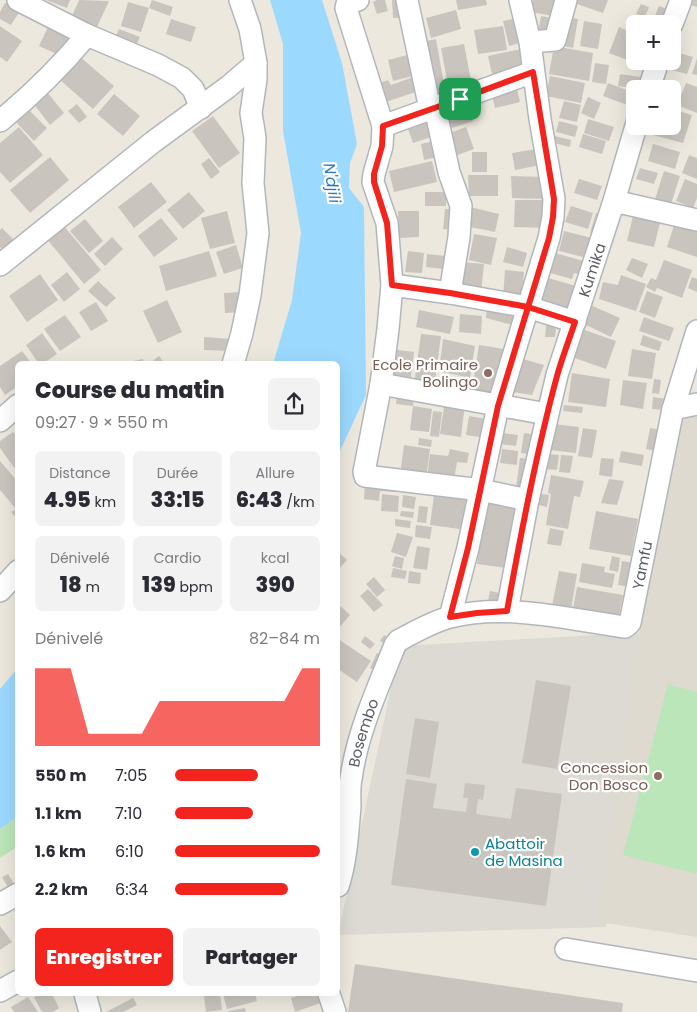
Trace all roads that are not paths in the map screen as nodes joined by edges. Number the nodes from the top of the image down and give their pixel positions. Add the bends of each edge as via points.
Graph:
1 (18, 0) edge
2 (358, 0) edge
3 (407, 0) edge
4 (520, 0) edge
5 (566, 0) edge
6 (680, 0) edge
7 (239, 1) edge
8 (675, 15) edge
9 (87, 35) junction
10 (530, 42) junction
11 (256, 63) junction
12 (533, 72) junction
13 (201, 108) junction
14 (432, 109) junction
15 (0, 121) edge
16 (383, 126) junction
17 (633, 135) edge
18 (614, 201) junction
19 (697, 220) edge
20 (0, 265) edge
21 (392, 285) junction
22 (450, 293) junction
23 (528, 307) junction
24 (575, 322) junction
25 (697, 331) edge
26 (234, 361) edge
27 (381, 384) junction
28 (697, 404) edge
29 (498, 406) junction
30 (15, 408) edge
31 (673, 409) junction
32 (547, 414) junction
33 (0, 421) edge
34 (480, 490) junction
35 (528, 500) junction
36 (15, 574) edge
37 (0, 591) edge
38 (507, 611) junction
39 (450, 617) junction
40 (340, 880) edge
41 (15, 896) edge
42 (0, 904) edge
43 (566, 949) dead end
44 (697, 971) edge
45 (15, 983) edge
46 (0, 991) edge
47 (86, 996) edge
48 (90, 1012) edge

1 - 9 street
2 - 16 street via 346,4 346,8
3 - 14 street
4 - 10 street
5 - 10 street via 556,40
6 - 8 street
7 - 11 street via 250,30
9 - 13 street via 182,78 193,89
9 - 15 street
10 - 12 street
11 - 13 street
11 - 26 street via 251,113 255,138 253,183 258,233 250,295
12 - 14 street
12 - 23 street via 554,199 549,238
13 - 20 street via 145,148
14 - 16 street
14 - 22 street via 461,206
16 - 21 street via 374,182 387,223
17 - 18 street, Kumika
18 - 19 street
18 - 24 street, Kumika
21 - 22 street
21 - 27 street
22 - 23 street
23 - 24 street
23 - 29 street
24 - 32 street, Kumika
25 - 31 street, Yamfu
27 - 29 street
27 - 34 street via 365,476
28 - 31 street
29 - 32 street
29 - 34 street
30 - 33 street
31 - 38 street, Yamfu via 628,626
32 - 35 street, Kumika
34 - 35 street
34 - 39 street
35 - 38 street, Kumika
36 - 37 street
38 - 39 street, Yamfu
39 - 40 street, Bosembo via 403,638 395,645 356,754 350,781 350,807
41 - 42 street
43 - 44 street
45 - 46 street
47 - 48 street

